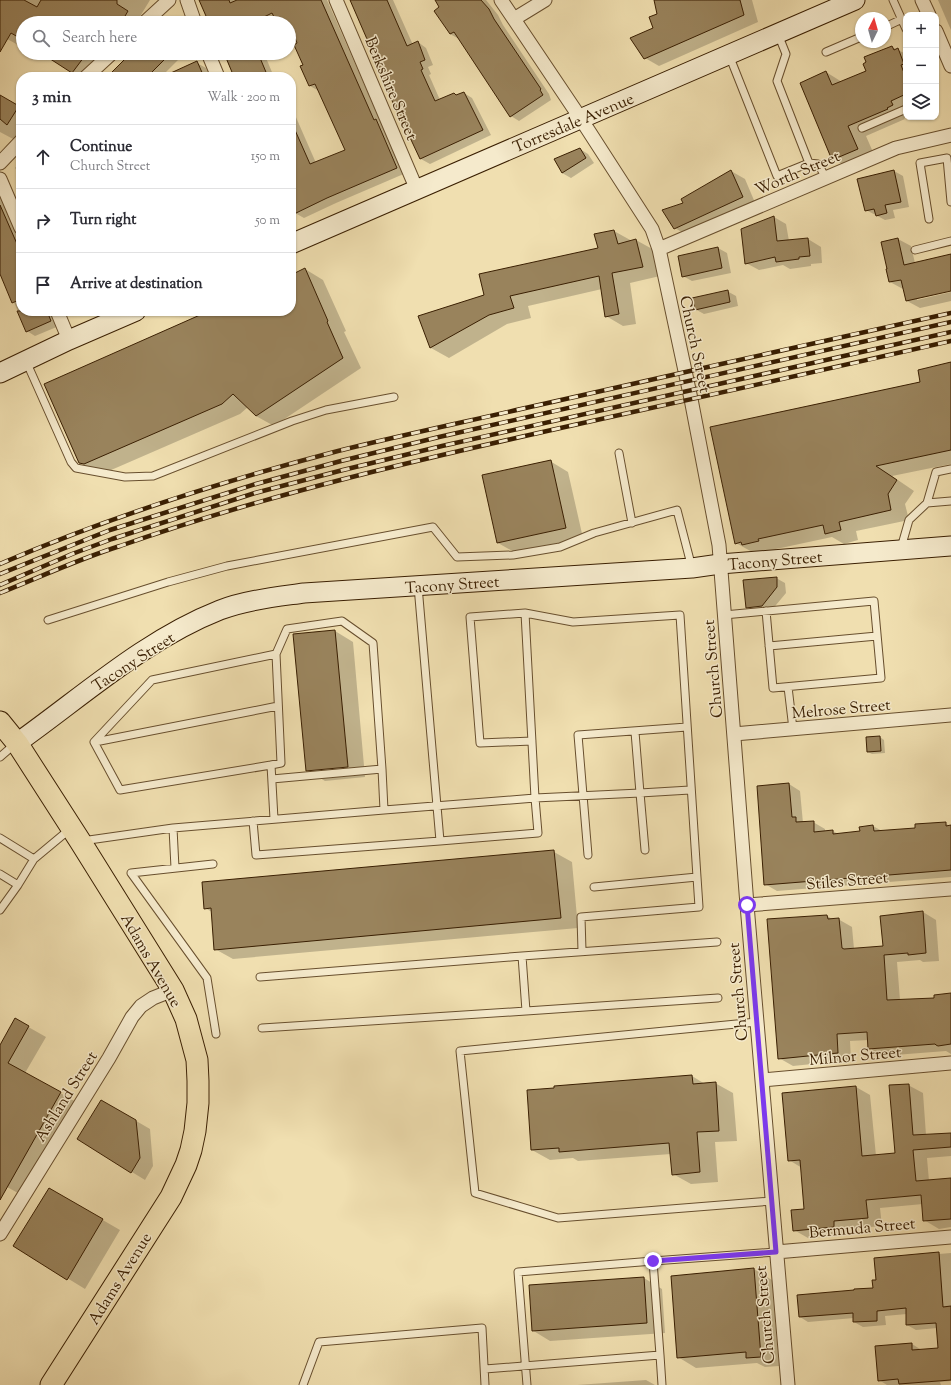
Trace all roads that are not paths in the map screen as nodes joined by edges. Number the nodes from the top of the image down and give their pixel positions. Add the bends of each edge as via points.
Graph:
1 (169, 0) edge
2 (187, 0) edge
3 (336, 0) edge
4 (501, 0) edge
5 (545, 0) edge
6 (855, 0) edge
7 (894, 0) edge
8 (922, 0) edge
9 (928, 12) edge
10 (152, 16) edge
11 (193, 16) edge
12 (514, 19) junction
13 (902, 20) joint
14 (891, 25) edge
15 (778, 33) junction
16 (939, 38) edge
17 (855, 40) edge
18 (826, 52) dead end
19 (729, 55) junction
20 (104, 60) edge
21 (211, 60) edge
22 (951, 66) edge
23 (91, 72) edge
24 (216, 72) edge
25 (903, 110) edge
26 (581, 119) junction
27 (862, 128) dead end
28 (951, 135) edge
29 (16, 146) edge
30 (0, 163) edge
31 (809, 163) junction
32 (949, 169) edge
33 (826, 178) junction
34 (0, 179) edge
35 (417, 190) junction
36 (951, 202) edge
37 (16, 216) edge
38 (928, 219) dead end
39 (951, 241) edge
40 (296, 242) edge
41 (659, 249) junction
42 (915, 250) dead end
43 (59, 316) edge
44 (125, 316) edge
45 (70, 340) junction
46 (26, 361) junction
47 (0, 373) edge
48 (394, 397) dead end
49 (619, 453) dead end
50 (951, 469) edge
51 (951, 501) edge
52 (927, 503) junction
53 (632, 523) junction
54 (951, 546) edge
55 (901, 550) junction
56 (720, 564) junction
57 (692, 568) junction
58 (418, 586) junction
59 (766, 611) junction
60 (525, 613) junction
61 (724, 615) junction
62 (48, 620) dead end
63 (877, 636) junction
64 (769, 646) junction
65 (276, 654) junction
66 (788, 687) junction
67 (278, 706) junction
68 (951, 716) edge
69 (0, 722) edge
70 (687, 727) junction
71 (793, 729) junction
72 (635, 732) junction
73 (734, 734) junction
74 (532, 741) junction
75 (94, 742) junction
76 (16, 743) junction
77 (0, 757) edge
78 (271, 765) junction
79 (382, 769) junction
80 (272, 779) junction
81 (690, 790) junction
82 (640, 793) junction
83 (584, 796) junction
84 (535, 798) junction
85 (437, 805) junction
86 (384, 810) junction
87 (274, 819) junction
88 (253, 821) junction
89 (173, 828) junction
90 (76, 834) junction
91 (0, 838) edge
92 (440, 842) junction
93 (645, 850) dead end
94 (588, 855) dead end
95 (34, 859) junction
96 (213, 864) dead end
97 (175, 868) junction
98 (0, 874) edge
99 (697, 877) junction
100 (18, 885) junction
101 (594, 887) dead end
102 (951, 889) edge
103 (747, 905) junction
104 (0, 910) edge
105 (717, 942) dead end
106 (582, 951) junction
107 (522, 956) junction
108 (260, 977) dead end
109 (173, 990) junction
110 (718, 998) dead end
111 (526, 1011) junction
112 (757, 1022) junction
113 (262, 1028) dead end
114 (216, 1034) dead end
115 (951, 1063) edge
116 (762, 1080) junction
117 (772, 1201) junction
118 (0, 1234) edge
119 (951, 1237) edge
120 (776, 1252) junction
121 (653, 1261) junction
122 (660, 1355) junction
123 (525, 1365) junction
124 (485, 1369) junction
125 (51, 1385) edge
126 (303, 1385) edge
127 (486, 1385) edge
128 (527, 1385) edge
129 (662, 1385) edge
130 (788, 1385) edge

1 - 10 street
2 - 11 street
3 - 35 street, Berkshire Street
4 - 12 street, Church Street
5 - 12 street
6 - 15 main road, Torresdale Avenue
7 - 13 lane
8 - 9 street
12 - 26 street, Church Street
13 - 14 lane
15 - 19 main road, Torresdale Avenue
15 - 31 lane via 786,54 777,81
16 - 22 street
17 - 18 lane
19 - 26 main road, Torresdale Avenue
19 - 31 lane via 777,176
20 - 23 street
21 - 24 street
25 - 27 lane
26 - 35 main road, Torresdale Avenue
26 - 41 street, Church Street via 652,229
28 - 33 street, Worth Street via 896,148
29 - 30 street
31 - 33 lane via 818,164
32 - 36 lane
32 - 38 lane via 946,158 920,163
33 - 41 street, Worth Street
34 - 37 street
35 - 40 main road, Torresdale Avenue
39 - 42 lane
41 - 56 street, Church Street via 691,399 719,545
43 - 45 street
44 - 45 main road
45 - 46 main road
46 - 47 main road
46 - 48 lane via 76,468 125,477 153,476 292,421 326,410
49 - 53 lane
50 - 52 lane via 936,472
51 - 52 lane
52 - 55 lane via 909,520
53 - 57 lane via 677,510
53 - 62 lane via 594,533 560,547 513,555 457,557 433,527 227,566
54 - 55 main road, Tacony Street
55 - 56 main road, Tacony Street
56 - 57 main road, Tacony Street
56 - 61 street, Church Street
57 - 58 main road, Tacony Street
58 - 76 main road, Tacony Street via 297,594 222,610 193,623 117,668 49,721
58 - 85 lane
59 - 61 lane
59 - 63 lane via 874,601
59 - 64 lane
60 - 70 lane via 573,622 680,615
60 - 74 lane
60 - 74 lane via 470,617 480,743
61 - 73 street, Church Street
63 - 64 lane
63 - 66 lane via 881,678
64 - 66 lane via 773,688
65 - 67 lane
65 - 75 lane via 152,680
65 - 79 lane via 287,629 342,621 373,643
66 - 71 lane
67 - 75 lane
67 - 78 lane via 281,763
68 - 71 street, Melrose Street
69 - 76 main road, Adams Avenue
70 - 72 lane
70 - 81 lane
71 - 73 street, Melrose Street
72 - 82 lane
72 - 83 lane via 578,735
73 - 103 street, Church Street
74 - 84 lane
75 - 78 lane via 120,790
76 - 77 lane, Tacony Street
76 - 90 main road, Adams Avenue
78 - 80 lane
79 - 80 lane
79 - 86 lane
80 - 87 lane
81 - 82 lane
81 - 99 lane
82 - 83 lane
82 - 93 lane
83 - 84 lane
83 - 94 lane
84 - 85 lane
84 - 92 lane via 538,833
85 - 86 lane
85 - 92 lane
86 - 87 lane
87 - 88 lane
88 - 89 lane
88 - 92 lane via 256,855
89 - 90 lane
89 - 97 lane
90 - 95 lane
90 - 109 main road, Adams Avenue
91 - 95 lane
95 - 100 lane
96 - 97 lane
97 - 114 lane via 131,873 207,978
98 - 100 lane
99 - 101 lane
99 - 106 lane via 699,907 581,917
100 - 104 lane
102 - 103 street, Stiles Street
103 - 112 street, Church Street
105 - 106 lane
106 - 107 lane
107 - 108 lane
107 - 111 lane
109 - 118 street, Ashland Street via 147,1002 132,1017
109 - 125 main road, Adams Avenue via 186,1019 197,1060 198,1103 191,1150 171,1197
110 - 111 lane
111 - 113 lane
112 - 116 street, Church Street
112 - 117 lane via 460,1052 475,1193 558,1218
115 - 116 street, Milnor Street
116 - 117 street, Church Street
117 - 120 street, Church Street
119 - 120 street, Bermuda Street
120 - 121 lane
120 - 130 street, Church Street
121 - 122 lane
121 - 123 lane via 518,1272
122 - 123 lane
122 - 129 lane
123 - 124 lane
123 - 128 lane
124 - 126 lane via 482,1328 320,1342
124 - 127 lane

